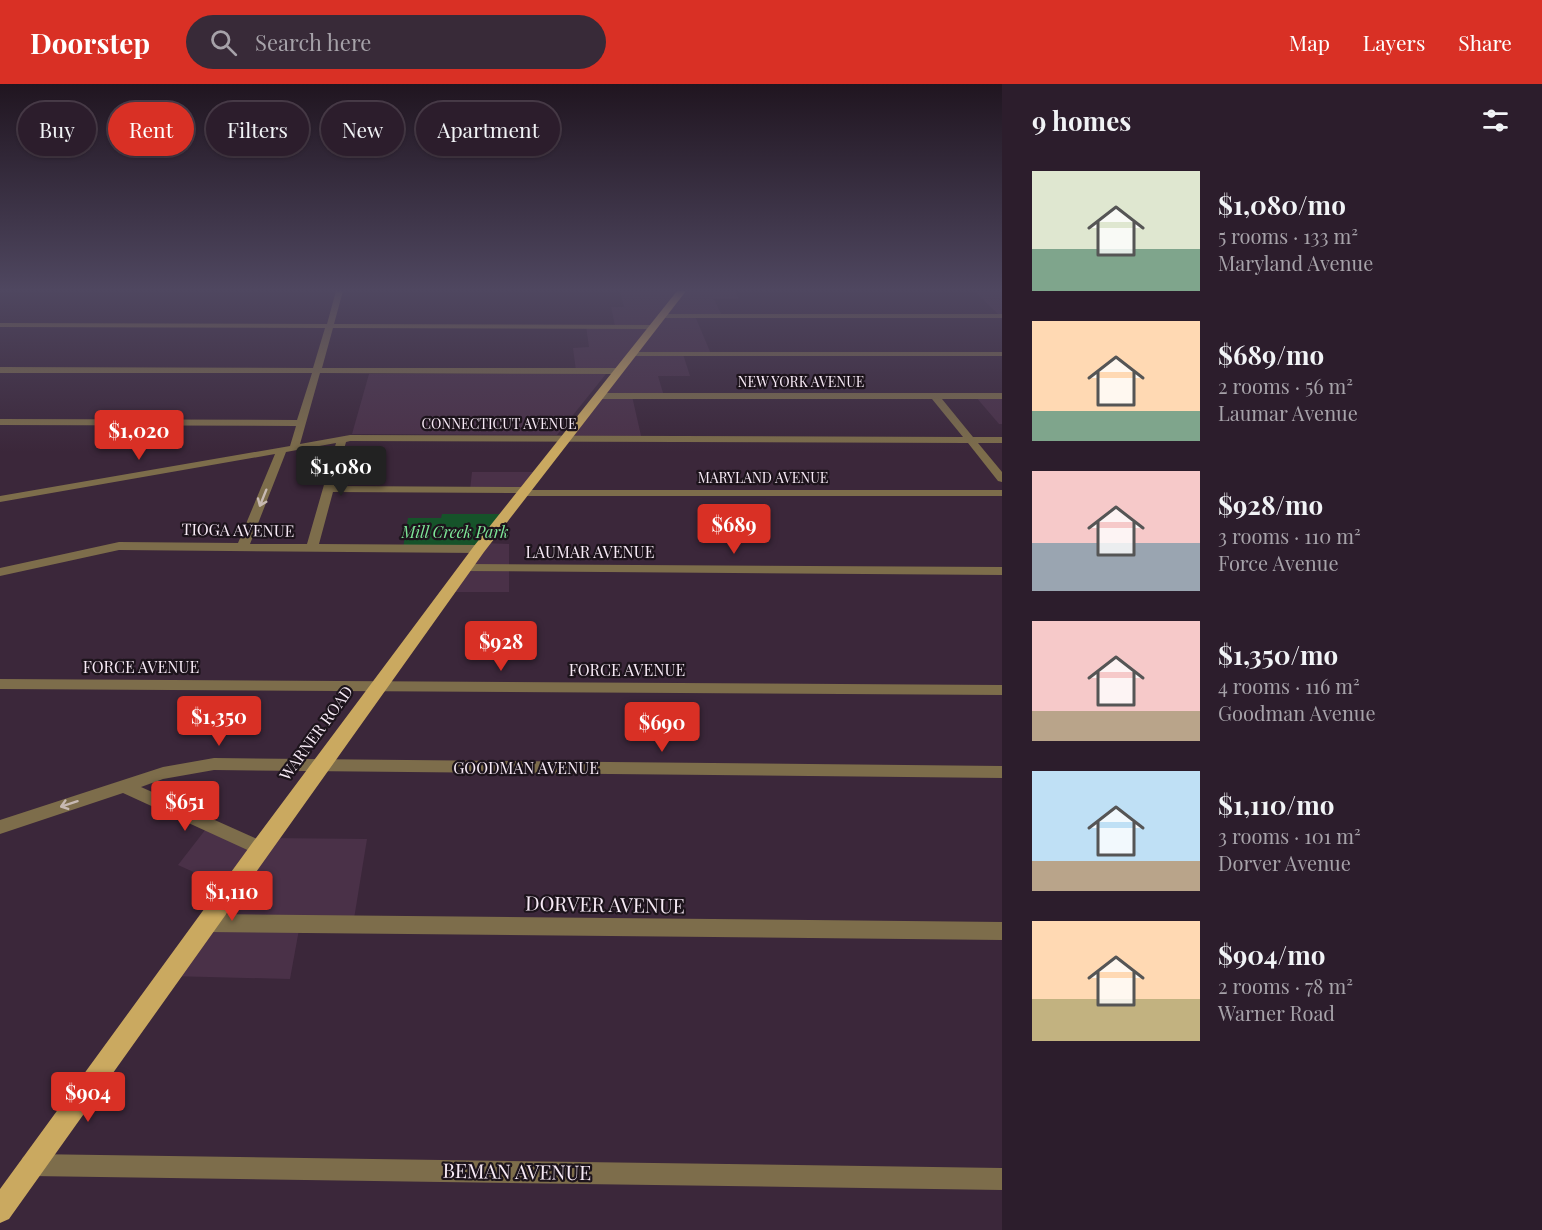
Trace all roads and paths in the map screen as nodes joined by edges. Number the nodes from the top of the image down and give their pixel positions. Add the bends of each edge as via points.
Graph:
1 (325, 344) edge
2 (641, 344) edge
3 (634, 354) junction
4 (1002, 354) edge
5 (0, 370) edge
6 (317, 370) junction
7 (619, 371) junction
8 (934, 395) junction
9 (600, 396) junction
10 (1002, 396) edge
11 (0, 422) edge
12 (301, 423) junction
13 (342, 440) junction
14 (564, 440) junction
15 (970, 440) junction
16 (1002, 441) edge
17 (288, 449) junction
18 (1002, 479) edge
19 (328, 489) junction
20 (525, 492) junction
21 (1002, 493) edge
22 (0, 499) edge
23 (243, 546) junction
24 (312, 547) junction
25 (478, 549) junction
26 (465, 568) junction
27 (1002, 571) edge
28 (0, 572) edge
29 (0, 684) edge
30 (376, 687) junction
31 (1002, 690) edge
32 (321, 766) junction
33 (1002, 772) edge
34 (124, 786) junction
35 (0, 827) edge
36 (260, 848) junction
37 (208, 923) junction
38 (1002, 931) edge
39 (31, 1165) junction
40 (1002, 1179) edge
41 (0, 1210) edge

1 - 6 street
2 - 3 main road, WARNER ROAD
3 - 4 street
3 - 7 main road, WARNER ROAD
5 - 6 street
6 - 7 street
6 - 12 street
7 - 9 main road, WARNER ROAD
8 - 9 street, NEW YORK AVENUE
8 - 10 street, NEW YORK AVENUE
8 - 15 street
9 - 14 main road, WARNER ROAD
11 - 12 street
12 - 17 street
13 - 14 street, CONNECTICUT AVENUE
13 - 17 street, CONNECTICUT AVENUE
13 - 19 street
14 - 15 street, CONNECTICUT AVENUE
14 - 20 main road, WARNER ROAD
15 - 16 street, CONNECTICUT AVENUE
15 - 18 street
17 - 22 street, CONNECTICUT AVENUE
17 -> 23 street
19 - 20 street, MARYLAND AVENUE
19 - 24 street
20 - 21 street, MARYLAND AVENUE
20 - 25 main road, WARNER ROAD
23 - 24 street, TIOGA AVENUE
23 - 28 street, TIOGA AVENUE via 119,546
24 - 25 street, TIOGA AVENUE
25 - 26 main road, WARNER ROAD
26 - 27 street, LAUMAR AVENUE
26 - 30 main road, WARNER ROAD
29 - 30 street, FORCE AVENUE
30 - 31 street, FORCE AVENUE
30 - 32 main road, WARNER ROAD
32 - 33 street, GOODMAN AVENUE
32 - 34 street, GOODMAN AVENUE via 214,764 163,773
32 - 36 main road, WARNER ROAD
34 -> 35 street, GOODMAN AVENUE
34 - 36 street
36 - 37 main road, WARNER ROAD
37 - 38 street, DORVER AVENUE
37 - 39 main road, WARNER ROAD
39 - 40 street, BEMAN AVENUE
39 - 41 main road, WARNER ROAD

